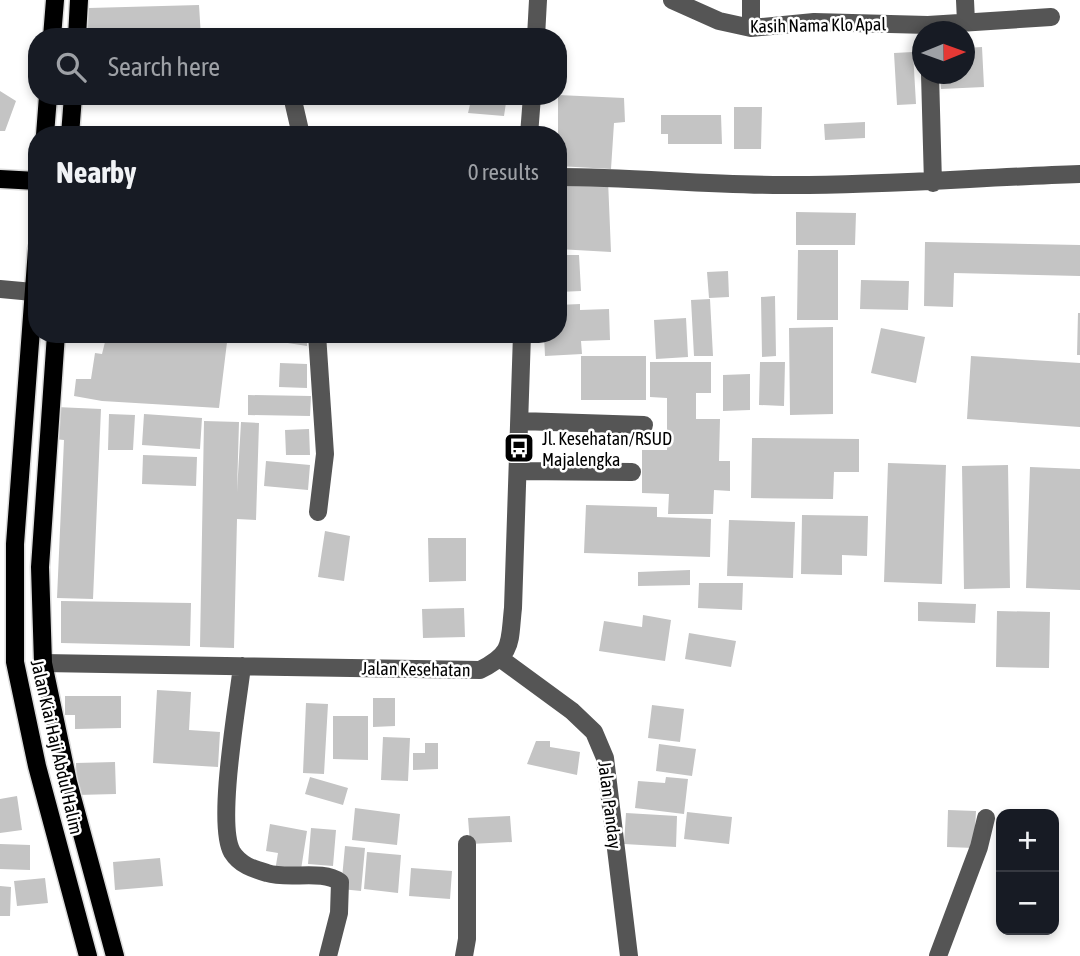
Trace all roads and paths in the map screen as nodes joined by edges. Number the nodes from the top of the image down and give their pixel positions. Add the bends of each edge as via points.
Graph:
1 (55, 0) edge
2 (79, 0) edge
3 (538, 0) edge
4 (672, 0) edge
5 (751, 0) edge
6 (965, 0) edge
7 (1051, 17) dead end
8 (966, 21) edge
9 (975, 21) edge
10 (912, 27) edge
11 (53, 28) edge
12 (77, 28) edge
13 (536, 28) edge
14 (751, 28) junction
15 (930, 84) edge
16 (47, 105) edge
17 (72, 105) edge
18 (294, 105) edge
19 (531, 105) edge
20 (46, 126) edge
21 (71, 126) edge
22 (299, 126) edge
23 (530, 126) edge
24 (1080, 174) edge
25 (567, 177) edge
26 (0, 179) edge
27 (28, 181) edge
28 (933, 183) junction
29 (0, 289) edge
30 (28, 292) edge
31 (29, 343) edge
32 (55, 343) edge
33 (318, 343) edge
34 (522, 343) edge
35 (520, 421) junction
36 (644, 425) dead end
37 (518, 471) junction
38 (632, 472) dead end
39 (317, 512) dead end
40 (501, 659) junction
41 (7, 662) edge
42 (43, 663) junction
43 (242, 666) junction
44 (986, 818) dead end
45 (467, 844) dead end
46 (88, 956) edge
47 (115, 956) edge
48 (328, 956) edge
49 (464, 956) edge
50 (629, 956) edge
51 (937, 956) edge

1 - 11 main road
2 - 12 main road
3 - 13 street
4 - 14 street, Kasih Nama Klo Apal via 719,21
5 - 14 street
6 - 8 street
7 - 9 street, Kasih Nama Klo Apal
10 - 14 street, Kasih Nama Klo Apal via 814,22
15 - 28 street
16 - 20 main road
17 - 21 main road
18 - 22 street
19 - 23 street
24 - 28 street
25 - 28 street via 790,186
26 - 27 main road
29 - 30 street
31 - 41 main road, Jalan Kiai Haji Abdul Halim
32 - 42 main road, Jalan Kiai Haji Abdul Halim via 40,567
33 - 39 street via 325,454
34 - 35 street
35 - 36 street
35 - 37 street
37 - 38 street
37 - 40 street via 513,608 509,641
40 - 43 street, Jalan Kesehatan via 480,670
40 - 50 street, Jalan Panday via 572,711 598,741 605,758
41 - 42 main road
41 - 46 main road, Jalan Kiai Haji Abdul Halim
42 - 43 street, Jalan Kesehatan
42 - 47 main road, Jalan Kiai Haji Abdul Halim via 68,782
43 - 48 street via 225,822 230,849 240,862 281,878 329,877 340,882 339,913
44 - 51 street
45 - 49 street

